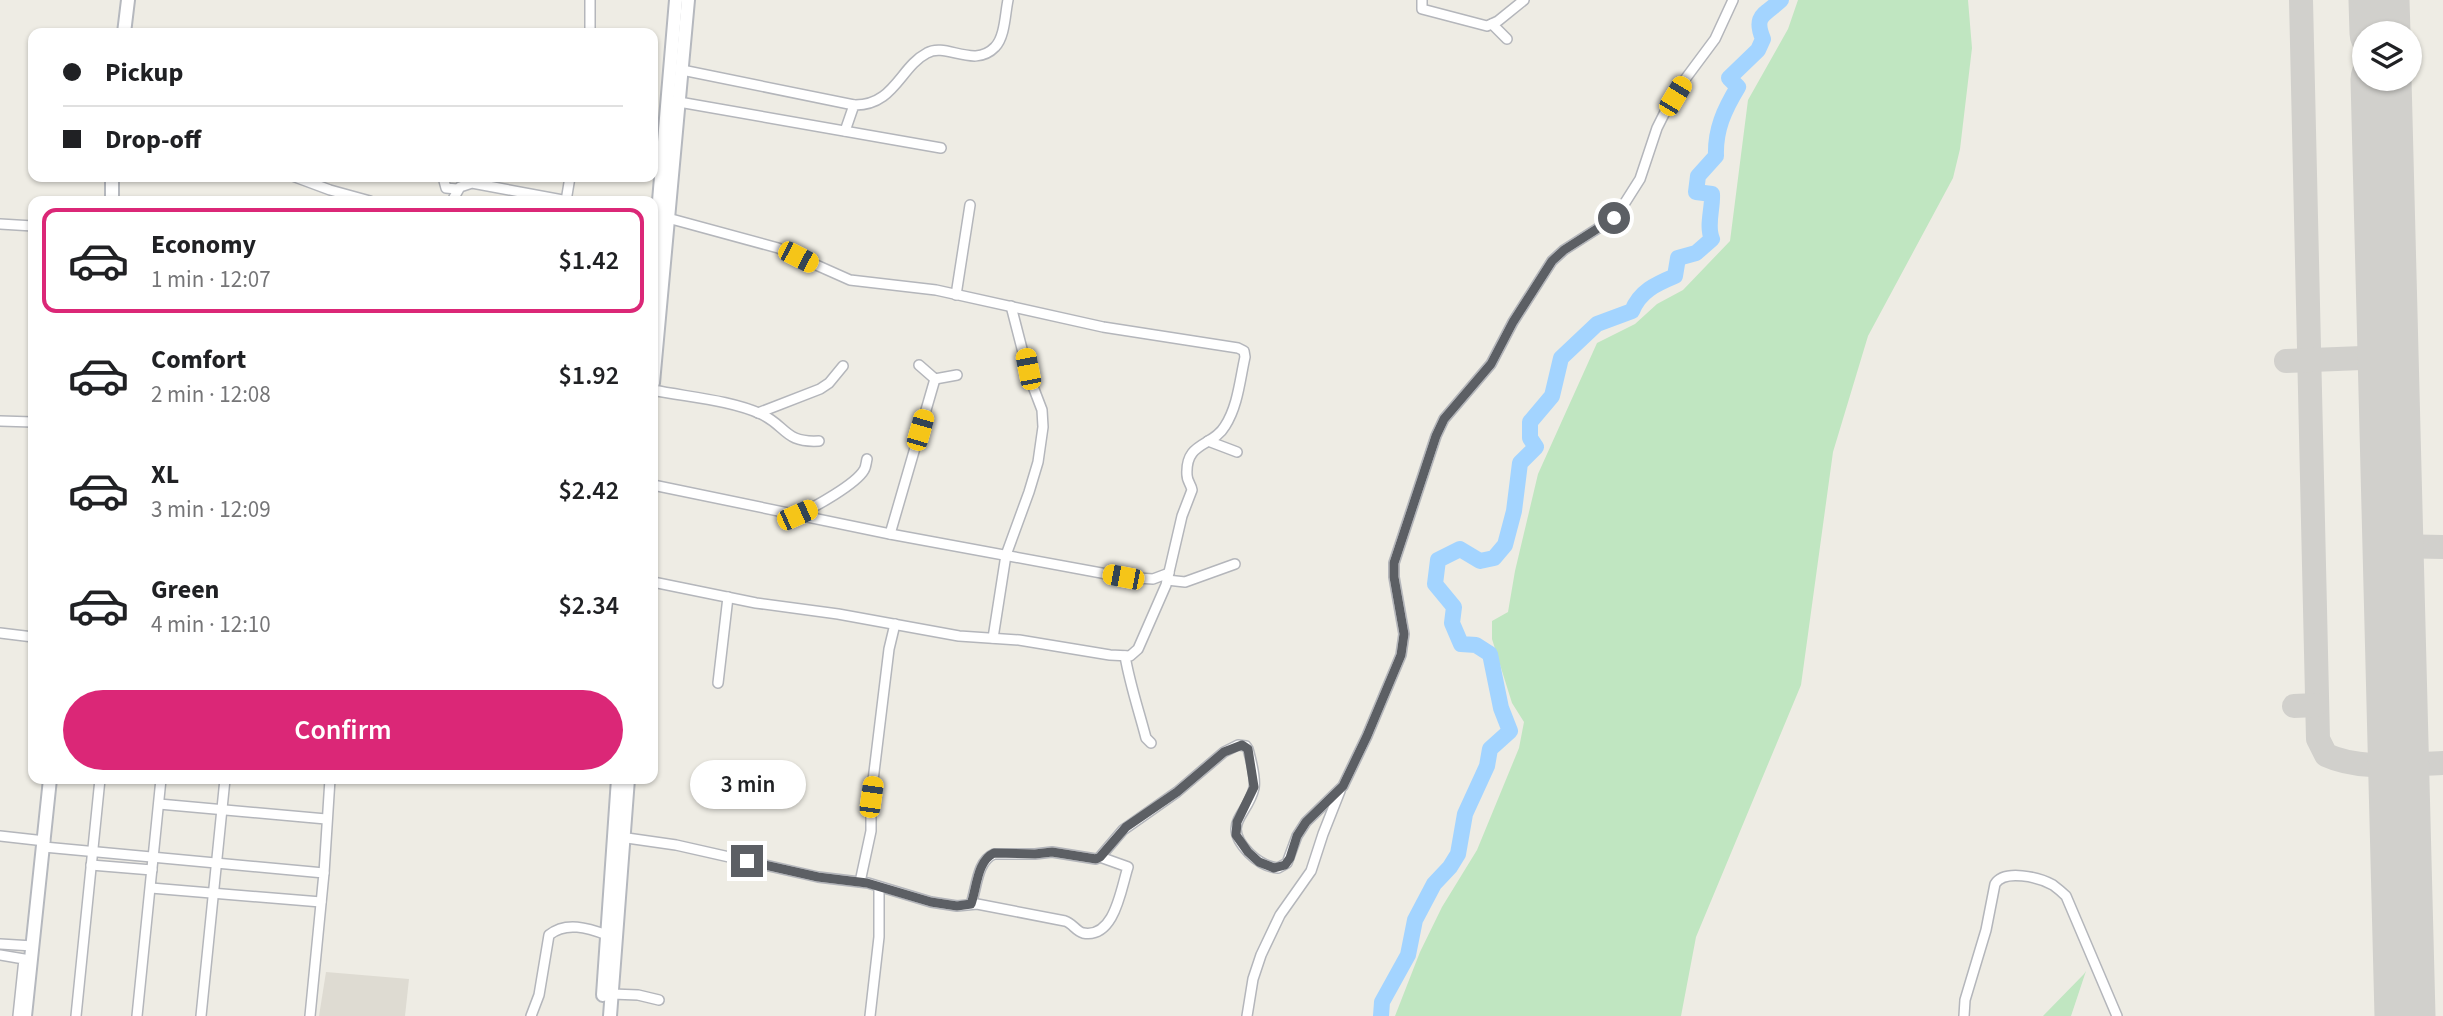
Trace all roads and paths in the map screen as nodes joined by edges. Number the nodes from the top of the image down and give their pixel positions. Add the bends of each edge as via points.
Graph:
1 (128, 0) edge
2 (590, 0) edge
3 (676, 0) edge
4 (688, 0) edge
5 (1008, 0) edge
6 (1422, 0) edge
7 (1524, 0) edge
8 (1733, 0) edge
9 (1492, 24) junction
10 (125, 28) edge
11 (590, 28) edge
12 (1507, 39) dead end
13 (681, 70) junction
14 (679, 102) junction
15 (854, 105) junction
16 (845, 131) junction
17 (941, 148) dead end
18 (307, 182) edge
19 (444, 182) edge
20 (457, 189) junction
21 (351, 196) edge
22 (454, 196) edge
23 (541, 196) edge
24 (970, 205) dead end
25 (660, 216) edge
26 (0, 224) edge
27 (28, 226) edge
28 (658, 264) edge
29 (956, 295) junction
30 (1011, 306) junction
31 (919, 365) dead end
32 (842, 366) dead end
33 (957, 375) dead end
34 (934, 379) junction
35 (658, 391) edge
36 (758, 413) junction
37 (0, 421) edge
38 (28, 422) edge
39 (819, 441) dead end
40 (1208, 441) junction
41 (1237, 452) dead end
42 (867, 459) dead end
43 (658, 486) edge
44 (797, 515) junction
45 (890, 534) junction
46 (1006, 555) junction
47 (1235, 564) dead end
48 (1168, 577) junction
49 (658, 583) edge
50 (728, 597) junction
51 (895, 624) junction
52 (0, 633) edge
53 (28, 636) edge
54 (993, 638) junction
55 (1125, 656) junction
56 (718, 683) dead end
57 (1151, 743) dead end
58 (50, 784) edge
59 (99, 784) edge
60 (161, 784) edge
61 (225, 784) edge
62 (330, 784) edge
63 (618, 784) edge
64 (627, 784) edge
65 (1343, 786) junction
66 (159, 804) junction
67 (222, 811) junction
68 (326, 819) junction
69 (0, 836) edge
70 (619, 837) junction
71 (45, 844) junction
72 (92, 851) junction
73 (154, 856) junction
74 (1100, 857) junction
75 (218, 863) junction
76 (91, 865) junction
77 (152, 870) junction
78 (324, 873) junction
79 (860, 882) junction
80 (879, 887) junction
81 (151, 888) junction
82 (214, 895) junction
83 (321, 902) junction
84 (971, 904) junction
85 (607, 935) junction
86 (0, 944) edge
87 (33, 946) junction
88 (0, 955) edge
89 (612, 994) junction
90 (659, 1000) dead end
91 (19, 1016) edge
92 (25, 1016) edge
93 (76, 1016) edge
94 (137, 1016) edge
95 (201, 1016) edge
96 (310, 1016) edge
97 (531, 1016) edge
98 (602, 1016) edge
99 (610, 1016) edge
100 (870, 1016) edge
101 (1247, 1016) edge
102 (1965, 1016) edge
103 (2117, 1016) edge

1 - 10 main road
2 - 11 street
3 - 25 main road
4 - 13 main road
5 - 15 street via 999,40 992,50 967,57 929,51 873,104
6 - 9 street via 1422,9
7 - 9 street
8 - 65 street via 1715,39 1664,114 1640,179 1626,202 1614,218 1552,261 1491,364 1440,428 1394,563 1404,646
9 - 12 street
13 - 14 main road
13 - 15 street
14 - 16 street
14 - 25 main road
15 - 16 street
16 - 17 street
18 - 21 street
19 - 20 street via 446,188
20 - 22 street
20 - 23 street via 478,184
24 - 29 street
25 - 28 main road
25 - 29 street via 778,248 850,280
26 - 27 street
29 - 30 street
30 - 40 street via 1244,351 1232,414 1218,436
30 - 46 street via 1044,427 1038,462
31 - 34 street
32 - 36 street via 820,389
33 - 34 street
34 - 45 street
35 - 36 street
36 - 39 street via 794,439
37 - 38 street
40 - 41 street
40 - 48 street via 1190,457 1187,476 1192,490
42 - 44 street via 856,478 818,506
43 - 44 street
44 - 45 street
45 - 46 street
46 - 48 street via 1141,579
46 - 54 street
47 - 48 street via 1185,582
48 - 55 street via 1138,649
49 - 50 street
50 - 51 street
50 - 56 street
51 - 54 street
51 - 79 street via 871,797 871,831
52 - 53 street
54 - 55 street
55 - 57 street via 1130,686
58 - 71 main road
59 - 72 street
60 - 66 street
61 - 67 street
62 - 68 street
63 - 70 main road
64 - 70 main road
65 - 74 street via 1306,822 1287,863 1271,867 1254,857 1236,835 1237,822 1254,787 1248,749 1238,745 1126,827
65 - 101 street via 1311,872 1280,915 1261,955
66 - 67 street
66 - 73 street
67 - 68 street
67 - 75 street
68 - 78 street
69 - 71 street
70 - 79 street
70 - 85 main road
70 - 89 main road
71 - 72 street
71 - 87 main road
72 - 73 street
72 - 76 street
73 - 75 street
73 - 77 street
74 - 84 street via 994,853 983,862
74 - 84 street via 1128,867 1112,917 1102,930 1079,932 1065,921
75 - 78 street
75 - 82 street
76 - 77 street
76 - 93 street
77 - 81 street
78 - 83 street
79 - 80 street
80 - 84 street via 931,902
80 - 100 street
81 - 82 street
81 - 94 street
82 - 83 street
82 - 95 street
83 - 96 street
85 - 97 street via 569,926 548,935 539,995
85 - 98 main road
86 - 87 street
87 - 92 main road
88 - 91 street via 24,959
89 - 90 street
89 - 99 main road
102 - 103 street via 1965,1000 1995,884 2011,874 2051,884 2066,896

